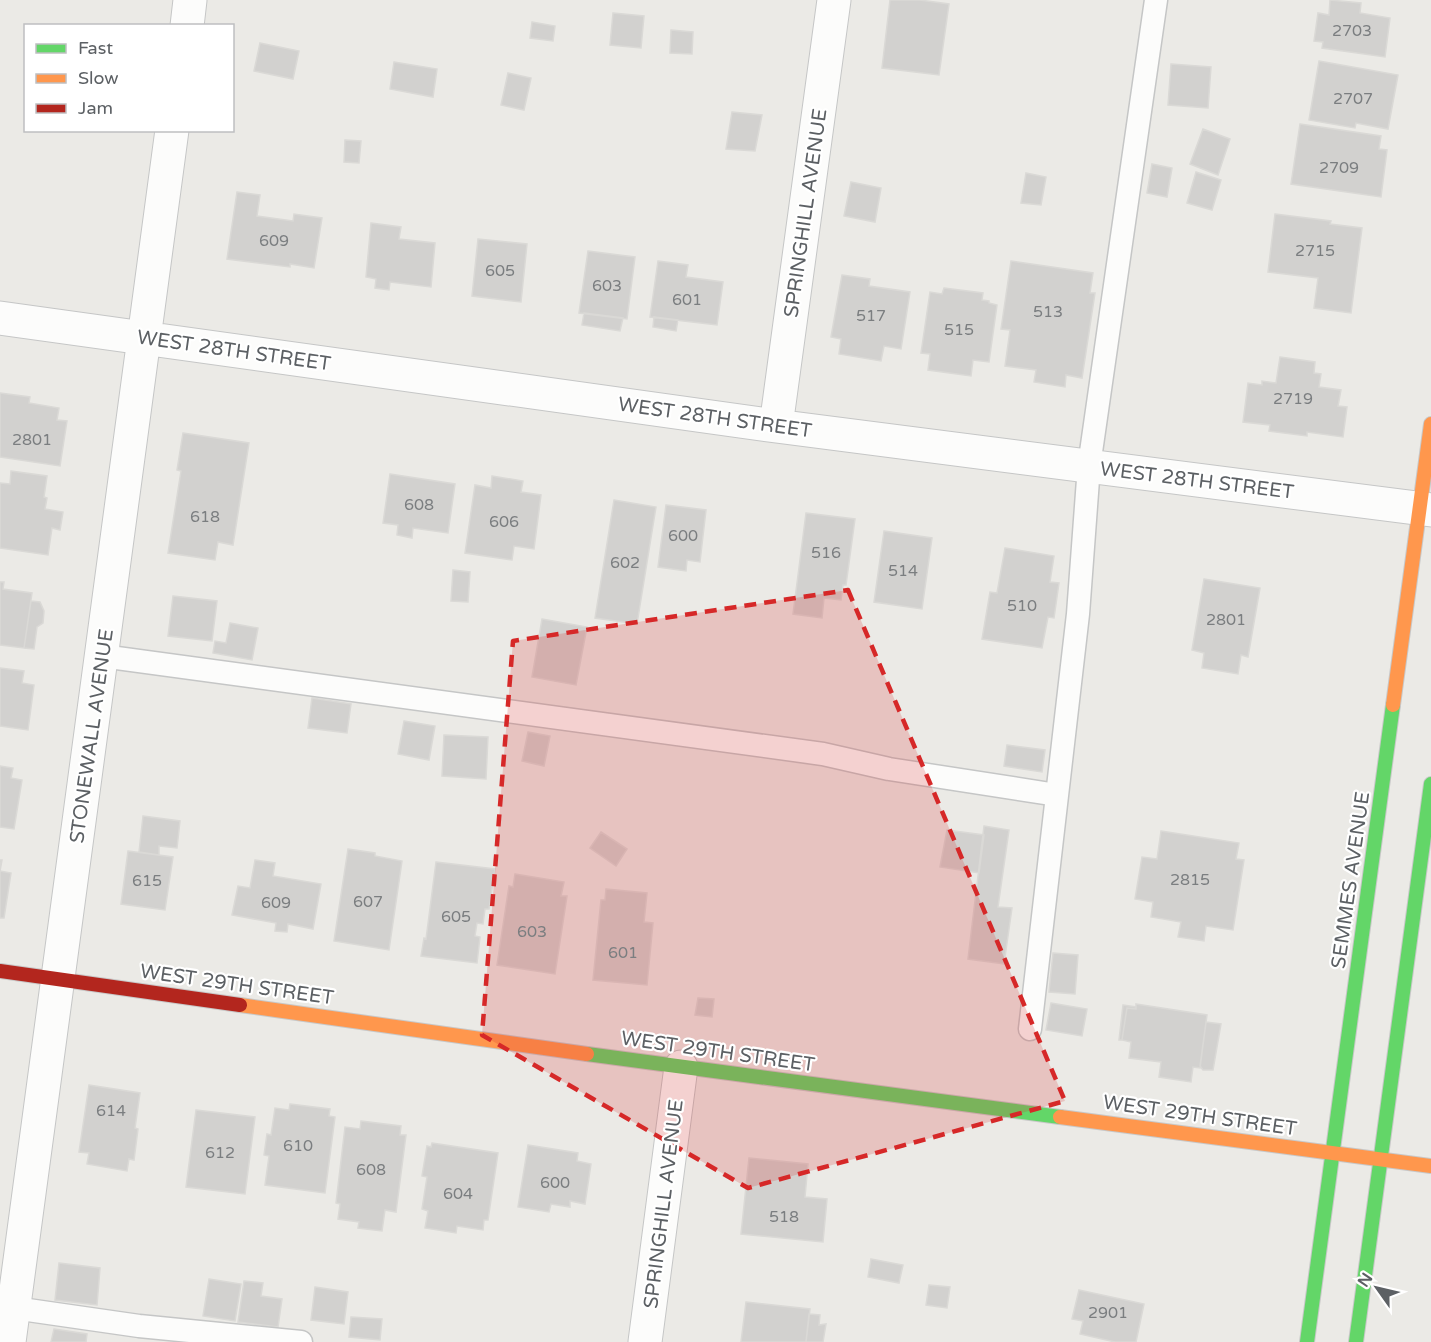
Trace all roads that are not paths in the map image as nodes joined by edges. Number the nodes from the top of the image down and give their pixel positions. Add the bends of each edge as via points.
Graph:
1 (190, 0) edge
2 (834, 0) edge
3 (1156, 0) edge
4 (187, 24) edge
5 (172, 132) edge
6 (0, 318) edge
7 (144, 337) junction
8 (1431, 423) edge
9 (776, 426) junction
10 (1089, 466) junction
11 (1425, 509) edge
12 (102, 656) junction
13 (1431, 784) edge
14 (1057, 795) junction
15 (0, 971) edge
16 (58, 979) junction
17 (1030, 1029) dead end
18 (681, 1067) junction
19 (1332, 1152) junction
20 (1381, 1158) junction
21 (1431, 1166) edge
22 (14, 1308) junction
23 (9, 1342) edge
24 (301, 1342) edge
25 (645, 1342) edge
26 (1307, 1342) edge
27 (1356, 1342) edge

1 - 4 street
2 - 9 street, SPRINGHILL AVENUE
3 - 10 lane
5 - 7 street, STONEWALL AVENUE
6 - 7 street, WEST 28TH STREET
7 - 9 street, WEST 28TH STREET
7 - 12 street, STONEWALL AVENUE
8 - 11 main road, SEMMES AVENUE
9 - 10 street, WEST 28TH STREET
10 - 11 street, WEST 28TH STREET
10 - 14 lane via 1078,614
11 - 19 main road, SEMMES AVENUE
12 - 14 lane via 823,754 889,769
12 - 16 street, STONEWALL AVENUE
13 - 20 main road
14 - 17 lane
15 - 16 main road, WEST 29TH STREET
16 - 18 main road, WEST 29TH STREET
16 - 22 street, STONEWALL AVENUE
18 - 19 main road, WEST 29TH STREET
18 - 25 street, SPRINGHILL AVENUE
19 - 20 main road, WEST 29TH STREET
19 - 26 main road, SEMMES AVENUE
20 - 21 main road, WEST 29TH STREET
20 - 27 main road
22 - 23 street, STONEWALL AVENUE
22 - 24 lane via 139,1326

